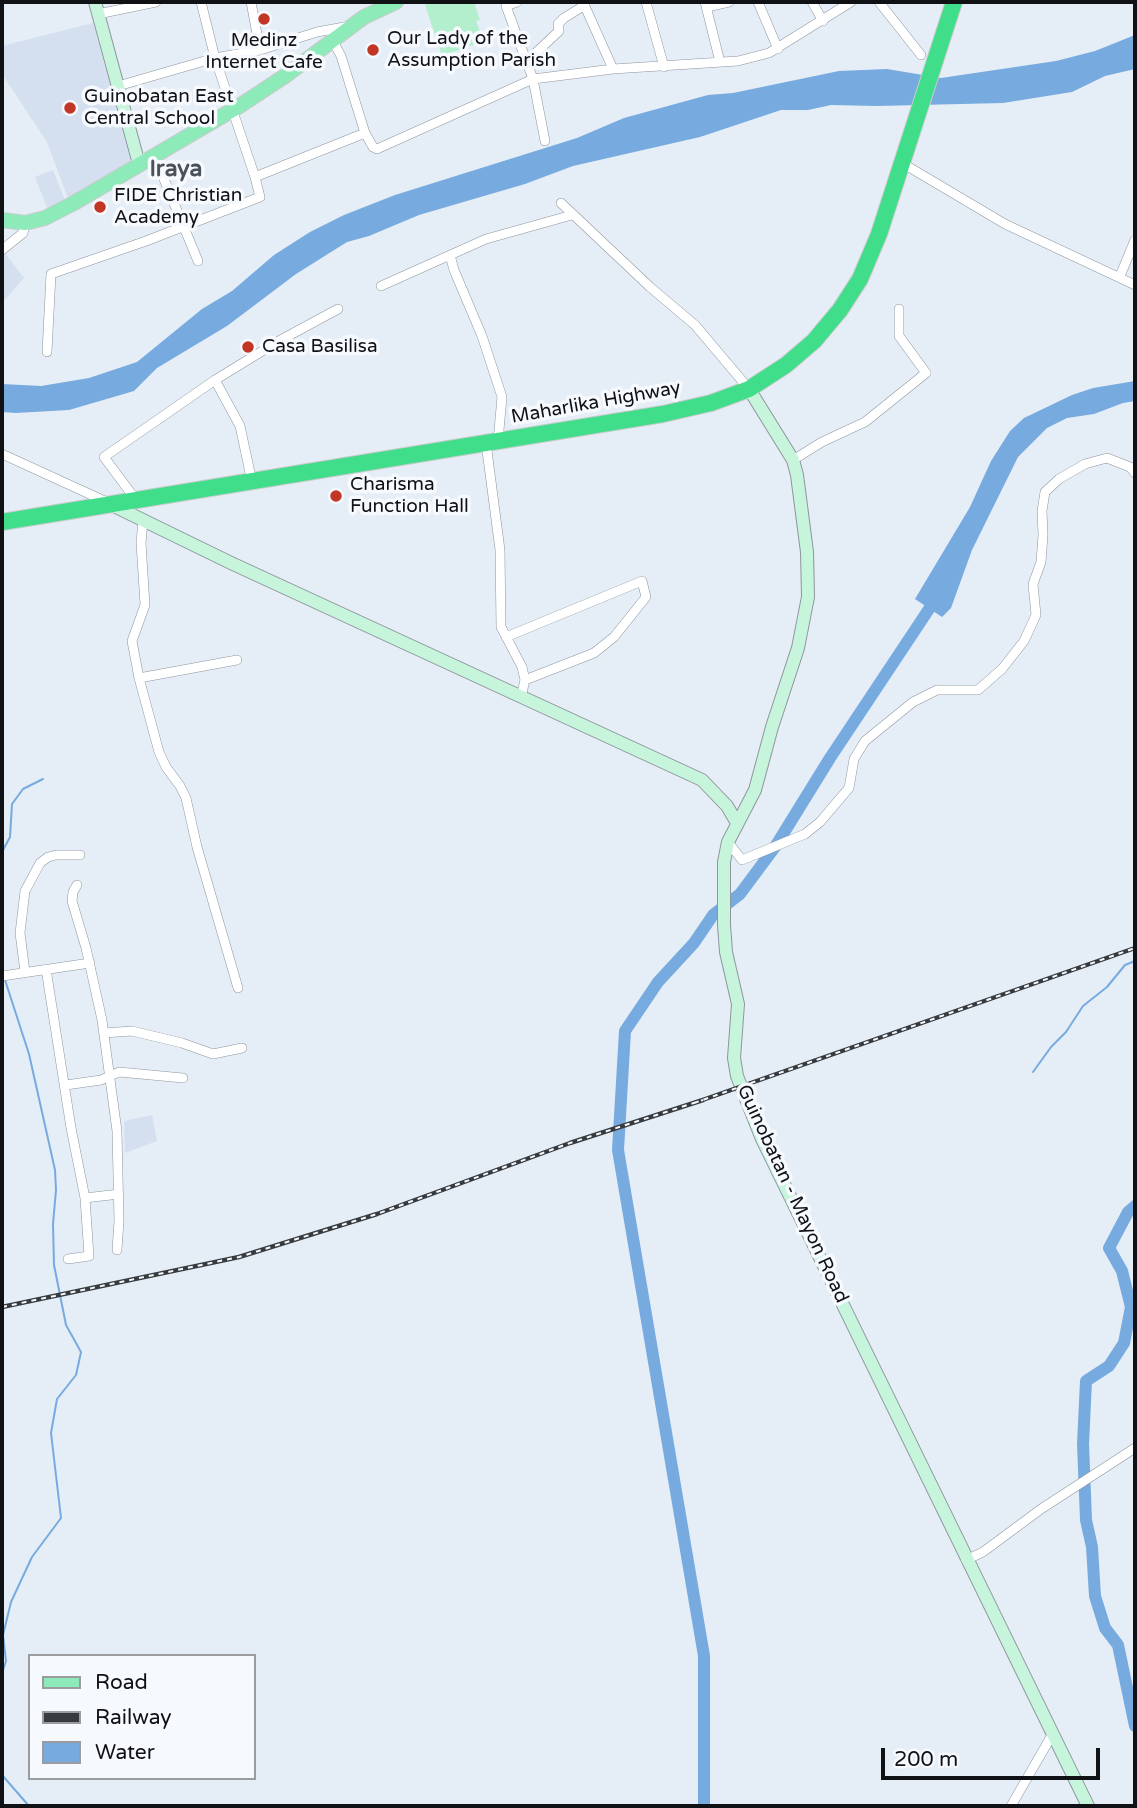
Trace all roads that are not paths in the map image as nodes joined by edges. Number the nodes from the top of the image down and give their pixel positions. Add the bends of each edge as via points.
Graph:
1 (156, 2) edge
2 (201, 2) edge
3 (251, 2) edge
4 (397, 2) edge
5 (517, 2) edge
6 (646, 2) edge
7 (729, 2) edge
8 (758, 2) edge
9 (812, 2) edge
10 (851, 2) edge
11 (878, 2) edge
12 (954, 2) edge
13 (584, 4) edge
14 (706, 4) edge
15 (96, 8) edge
16 (823, 20) junction
17 (352, 26) junction
18 (333, 41) junction
19 (778, 49) junction
20 (260, 50) junction
21 (921, 55) dead end
22 (215, 58) junction
23 (526, 62) junction
24 (720, 62) junction
25 (664, 67) junction
26 (613, 69) junction
27 (533, 79) junction
28 (118, 86) junction
29 (232, 111) junction
30 (365, 133) junction
31 (545, 141) dead end
32 (154, 155) junction
33 (902, 163) junction
34 (139, 164) junction
35 (255, 177) junction
36 (561, 203) dead end
37 (572, 215) junction
38 (2, 220) edge
39 (25, 223) junction
40 (185, 225) junction
41 (1135, 240) edge
42 (2, 250) edge
43 (450, 256) junction
44 (198, 261) dead end
45 (1120, 276) junction
46 (1135, 285) edge
47 (381, 286) dead end
48 (338, 309) dead end
49 (899, 309) dead end
50 (47, 352) dead end
51 (215, 380) junction
52 (748, 388) junction
53 (492, 442) junction
54 (2, 454) edge
55 (793, 460) junction
56 (1135, 473) edge
57 (252, 482) junction
58 (136, 501) junction
59 (112, 505) junction
60 (143, 520) junction
61 (2, 522) edge
62 (506, 637) junction
63 (237, 660) dead end
64 (139, 678) junction
65 (525, 680) junction
66 (521, 697) junction
67 (737, 823) junction
68 (728, 842) junction
69 (80, 855) dead end
70 (77, 885) dead end
71 (90, 963) junction
72 (46, 969) junction
73 (25, 972) junction
74 (2, 976) edge
75 (238, 988) dead end
76 (104, 1033) junction
77 (242, 1048) dead end
78 (110, 1075) junction
79 (183, 1078) dead end
80 (66, 1086) junction
81 (118, 1194) junction
82 (85, 1198) junction
83 (117, 1250) dead end
84 (68, 1259) dead end
85 (1135, 1447) edge
86 (966, 1560) junction
87 (1052, 1735) junction
88 (1011, 1806) edge
89 (1088, 1806) edge

1 - 15 street
2 - 22 street
3 - 20 street
4 - 17 main road
5 - 23 street via 506,6
6 - 25 street
7 - 14 street
8 - 19 street
9 - 16 street
10 - 16 street
11 - 21 street
12 - 33 highway, Maharlika Highway
13 - 23 street via 558,24 559,31
13 - 26 street
14 - 24 street
15 - 28 main road
16 - 19 street
17 - 18 main road
17 - 20 street
18 - 29 main road
18 - 30 street
19 - 24 street
20 - 22 street
22 - 28 street
22 - 29 street
23 - 27 street
24 - 25 street
25 - 26 street
26 - 27 street
27 - 30 street via 382,148 373,148
27 - 31 street
28 - 34 main road
29 - 32 main road
29 - 35 street
30 - 35 street
32 - 34 main road
32 - 40 street
33 - 45 street via 1005,224
33 - 52 highway, Maharlika Highway via 874,249 847,301 801,353
34 - 39 main road via 74,204
35 - 40 street via 260,197
36 - 37 street
37 - 43 street via 486,239
37 - 52 street via 680,310
38 - 39 main road
39 - 42 street via 23,233
40 - 44 street
40 - 50 street via 51,274
41 - 45 street
43 - 47 street
43 - 53 street via 502,397
45 - 46 street
48 - 51 street
49 - 55 street via 899,336 926,373 864,422
51 - 57 street via 240,426
51 - 58 street via 104,457
52 - 53 highway, Maharlika Highway via 682,411
52 - 55 main road, Guinobatan - Mayon Road
53 - 57 highway, Maharlika Highway
53 - 62 street via 501,627
54 - 59 street
55 - 67 main road, Guinobatan - Mayon Road via 807,552 808,597 799,648 755,789
56 - 68 street via 1107,458 1085,464 1045,492 1041,562 1033,584 1035,615 1024,641 1002,669 978,690 937,690 914,702 865,741 854,759 849,788 805,834 742,860
57 - 58 highway, Maharlika Highway
58 - 59 highway, Maharlika Highway
59 - 60 main road
59 - 61 highway, Maharlika Highway
60 - 64 street via 145,605 132,641
60 - 66 main road
62 - 65 street
62 - 65 street via 642,581 646,597 614,637 594,653
63 - 64 street
64 - 75 street via 159,752 186,798
65 - 66 street
66 - 67 main road via 702,780
67 - 68 main road, Guinobatan - Mayon Road
68 - 86 main road, Guinobatan - Mayon Road via 724,925 738,1004 734,1058 744,1097
69 - 73 street via 48,857 25,891 20,933
70 - 71 street via 72,901
71 - 72 street
71 - 76 street
72 - 73 street
72 - 80 street
73 - 74 street
76 - 77 street via 132,1031 213,1054
76 - 78 street
78 - 79 street
78 - 80 street
78 - 81 street
80 - 82 street
81 - 82 street
81 - 83 street
82 - 84 street via 89,1256
85 - 86 street
86 - 87 main road, Guinobatan - Mayon Road
87 - 88 street
87 - 89 main road, Guinobatan - Mayon Road

